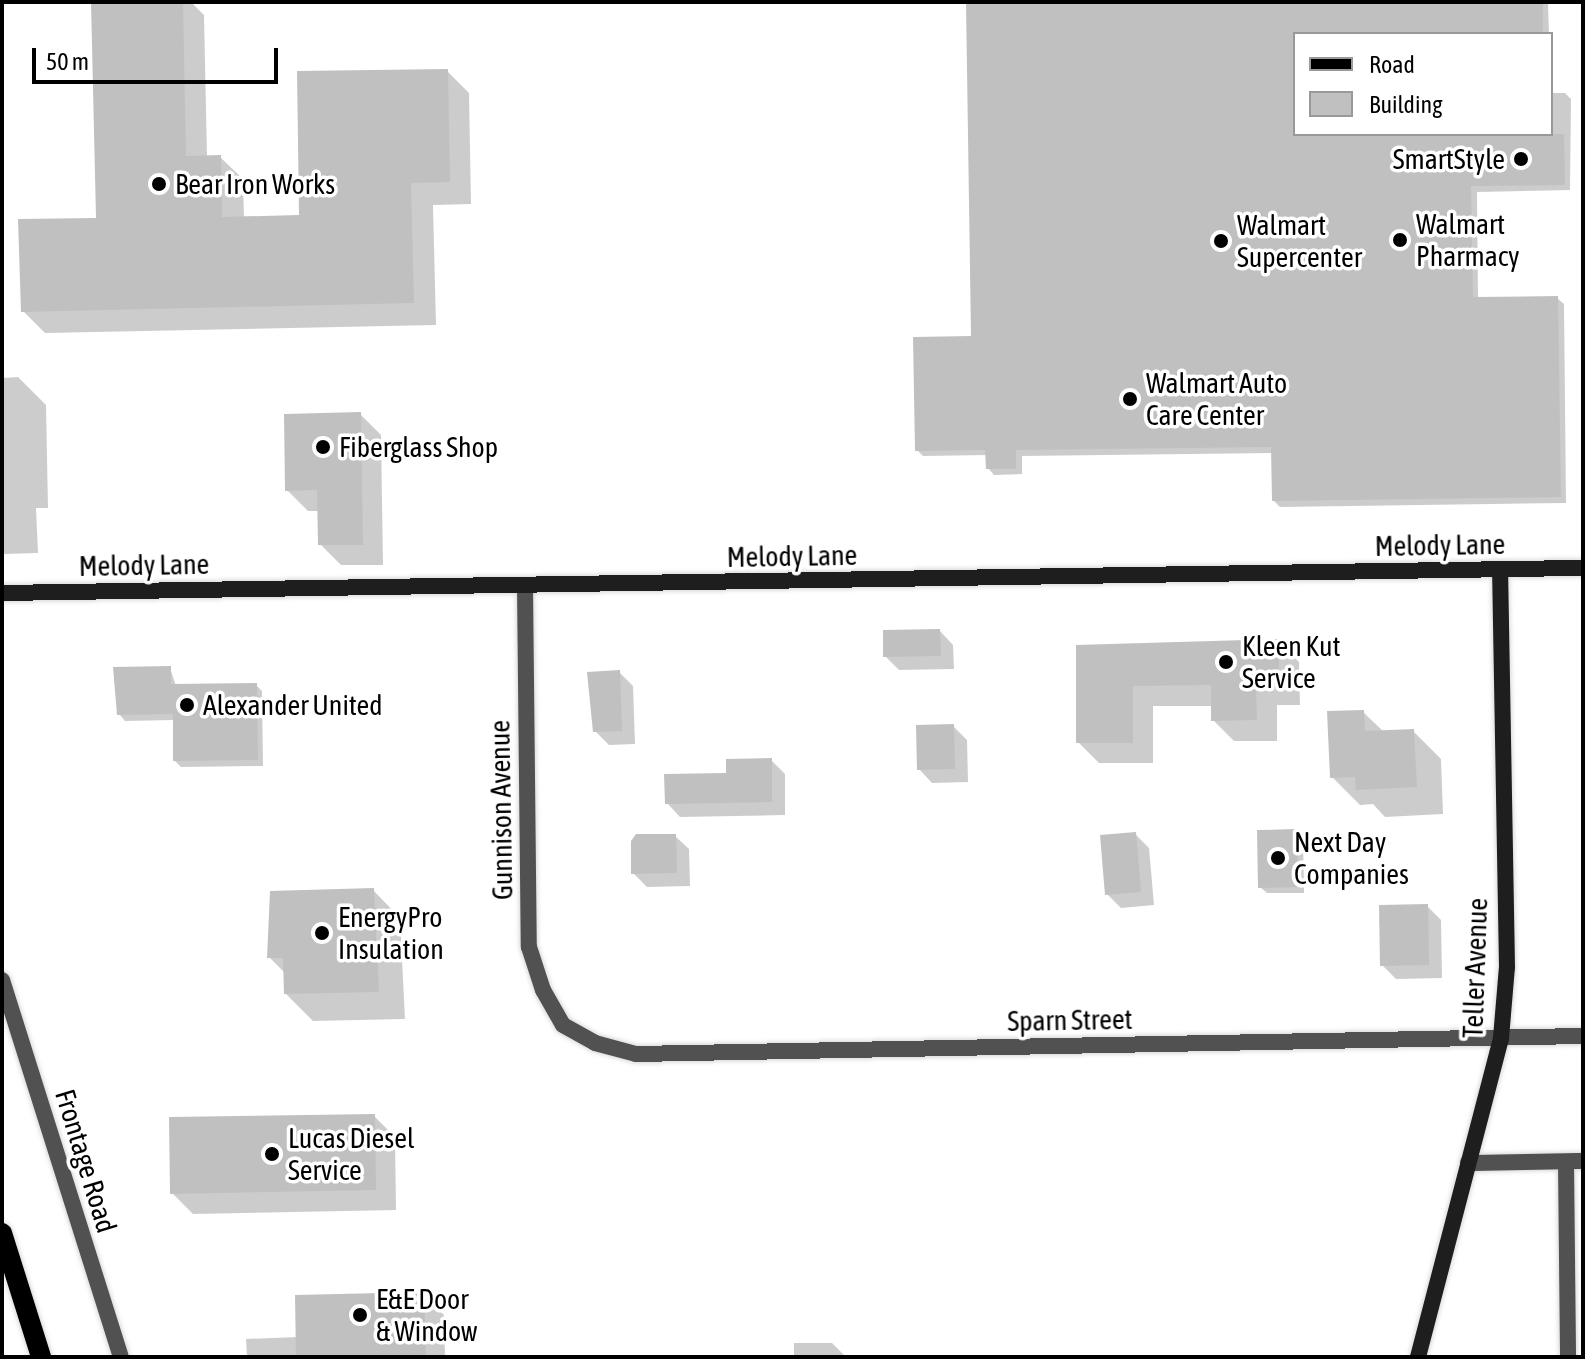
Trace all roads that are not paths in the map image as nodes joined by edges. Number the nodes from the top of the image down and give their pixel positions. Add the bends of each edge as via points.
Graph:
1 (1583, 568) edge
2 (1500, 570) junction
3 (525, 586) junction
4 (2, 593) edge
5 (2, 980) edge
6 (563, 1025) joint
7 (1583, 1036) edge
8 (1501, 1038) junction
9 (1574, 1162) edge
10 (1468, 1163) junction
11 (2, 1233) edge
12 (41, 1357) edge
13 (121, 1357) edge
14 (1418, 1357) edge
15 (1568, 1357) edge

1 - 2 street, Melody Lane
2 - 3 street, Melody Lane
2 - 8 street, Teller Avenue via 1507,967
3 - 4 street, Melody Lane
3 - 6 street, Gunnison Avenue via 529,947 543,990
5 - 13 street, Frontage Road
6 - 8 street, Sparn Street via 595,1043 636,1054
7 - 8 street, Sparn Street
8 - 10 street, Teller Avenue
9 - 10 street
9 - 15 street
10 - 14 street, Teller Avenue
11 - 12 main road

